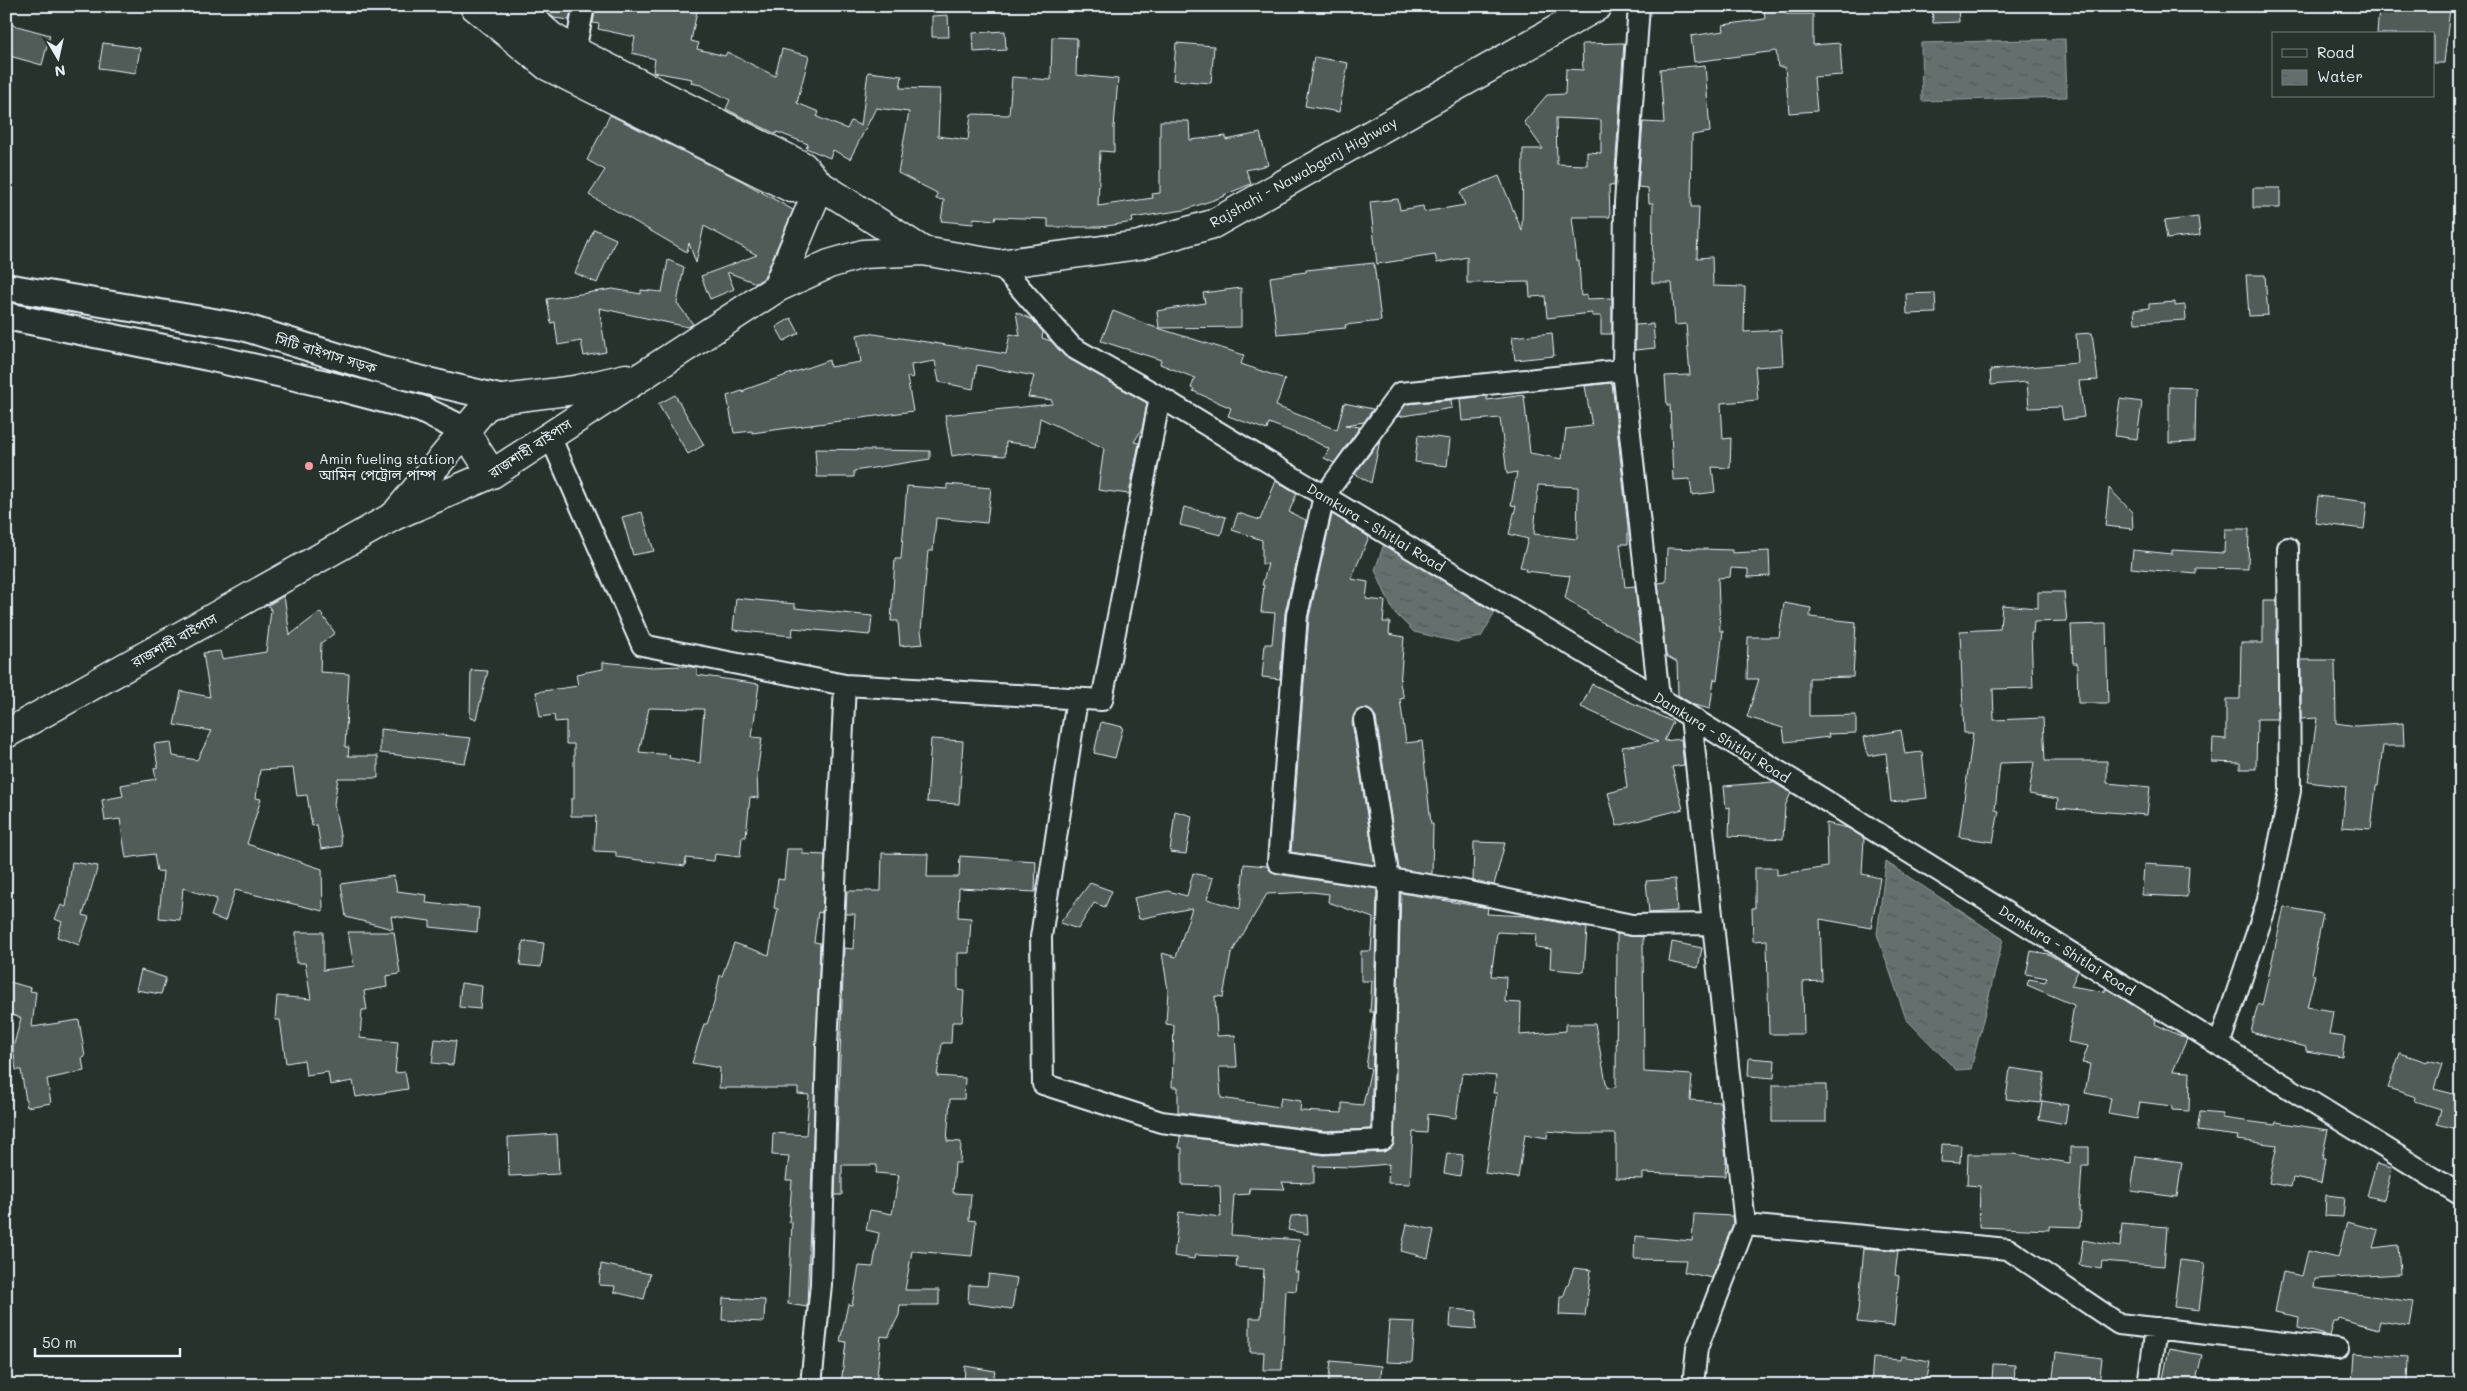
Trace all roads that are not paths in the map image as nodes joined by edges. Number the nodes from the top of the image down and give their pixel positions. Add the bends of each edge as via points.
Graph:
1 (474, 6) edge
2 (516, 6) edge
3 (584, 6) edge
4 (1598, 6) edge
5 (1639, 6) edge
6 (575, 51) junction
7 (820, 185) junction
8 (923, 251) junction
9 (999, 264) junction
10 (6, 287) edge
11 (776, 288) junction
12 (6, 316) edge
13 (1623, 370) junction
14 (644, 373) junction
15 (1160, 397) junction
16 (503, 399) junction
17 (464, 430) junction
18 (549, 434) junction
19 (492, 474) junction
20 (1324, 496) junction
21 (394, 516) junction
22 (2288, 548) dead end
23 (845, 685) junction
24 (1659, 698) junction
25 (1077, 699) junction
26 (1691, 717) junction
27 (1364, 720) dead end
28 (6, 734) edge
29 (1389, 880) junction
30 (1713, 924) junction
31 (2218, 1045) junction
32 (2461, 1195) edge
33 (1745, 1225) junction
34 (2156, 1328) junction
35 (2338, 1349) dead end
36 (810, 1385) edge
37 (1693, 1385) edge
38 (2148, 1385) edge

1 - 7 highway via 547,66 791,188
2 - 6 highway via 552,37
3 - 6 street
4 - 9 highway, Rajshahi - Nawabganj Highway via 1214,224 1139,245
5 - 13 street via 1625,203
6 - 7 highway via 803,166
7 - 8 highway
7 - 11 highway
8 - 9 highway, Rajshahi - Nawabganj Highway
8 - 11 highway, রাজশাহী বাইপাস via 863,254 830,264
9 - 15 street, Damkura - Shitlai Road via 1072,347
10 - 16 main road, সিটি বাইপাস সড়ক via 243,328 381,370
11 - 14 highway, রাজশাহী বাইপাস
12 - 17 main road via 330,385 421,409
13 - 20 street via 1400,393
13 - 24 street
14 - 16 highway, সিটি বাইপাস সড়ক via 574,390
14 - 18 highway, রাজশাহী বাইপাস
15 - 20 street, Damkura - Shitlai Road
15 - 25 street via 1102,700
16 - 17 highway via 485,407
17 - 19 highway
17 - 21 highway
18 - 19 highway, রাজশাহী বাইপাস
18 - 23 street via 642,645
19 - 21 highway, রাজশাহী বাইপাস
20 - 24 street, Damkura - Shitlai Road
20 - 29 street via 1297,615 1278,862
21 - 28 highway, রাজশাহী বাইপাস
22 - 31 street via 2290,791 2267,903
23 - 25 street
23 - 36 street via 827,1046 821,1284
24 - 26 street, Damkura - Shitlai Road
25 - 29 street via 1040,937 1043,1084 1161,1122 1325,1143 1383,1140
26 - 30 street
26 - 31 street, Damkura - Shitlai Road
27 - 29 street
29 - 30 street via 1460,890 1632,926
30 - 33 street
31 - 32 street, Damkura - Shitlai Road
33 - 34 street via 2008,1249 2118,1324
33 - 37 street via 1696,1348
34 - 35 street
34 - 38 street

